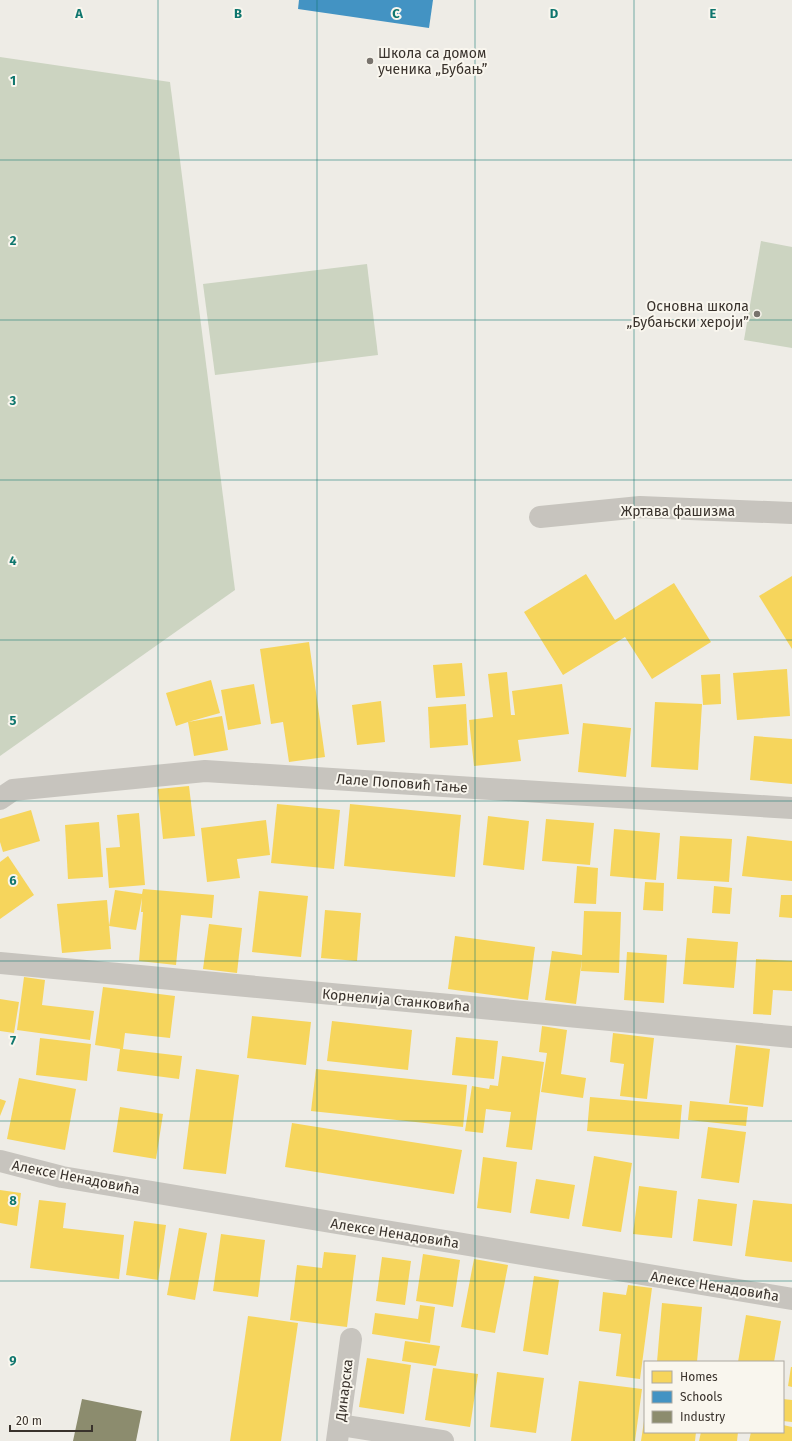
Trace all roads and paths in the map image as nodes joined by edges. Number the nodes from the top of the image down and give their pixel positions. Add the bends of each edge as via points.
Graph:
1 (792, 513) edge
2 (540, 517) dead end
3 (6, 795) edge
4 (792, 808) edge
5 (0, 963) edge
6 (792, 1037) edge
7 (0, 1161) edge
8 (792, 1299) edge
9 (351, 1339) dead end
10 (338, 1433) edge
11 (443, 1441) edge

1 - 2 street, Жртава фашизма via 640,508
3 - 4 street, Лале Поповић Тање via 205,771
5 - 6 street, Корнелија Станковића
7 - 8 street, Алексе Ненадовића via 62,1177
9 - 10 street, Динарска
10 - 11 street

